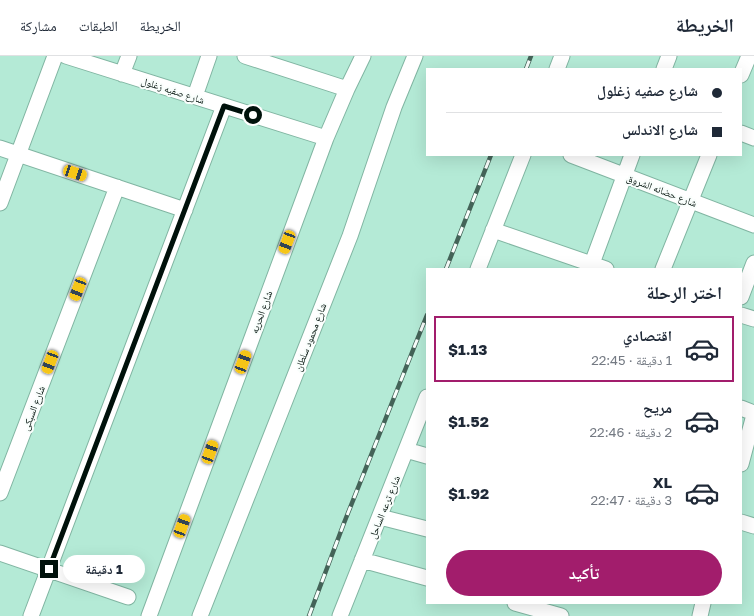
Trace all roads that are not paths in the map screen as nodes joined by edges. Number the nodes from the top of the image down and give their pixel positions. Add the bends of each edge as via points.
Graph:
1 (54, 56) edge
2 (66, 56) edge
3 (129, 56) edge
4 (209, 56) edge
5 (245, 56) edge
6 (363, 56) edge
7 (416, 56) edge
8 (669, 56) edge
9 (749, 56) edge
10 (664, 68) edge
11 (742, 73) edge
12 (122, 74) junction
13 (347, 89) junction
14 (195, 96) junction
15 (224, 106) junction
16 (742, 133) edge
17 (326, 138) junction
18 (754, 138) edge
19 (0, 148) edge
20 (18, 154) junction
21 (523, 156) edge
22 (574, 156) edge
23 (632, 156) edge
24 (709, 156) edge
25 (624, 176) junction
26 (117, 187) junction
27 (690, 201) junction
28 (0, 203) edge
29 (185, 210) junction
30 (754, 225) edge
31 (493, 230) junction
32 (754, 263) edge
33 (591, 267) edge
34 (478, 268) edge
35 (663, 268) edge
36 (742, 294) edge
37 (742, 315) edge
38 (754, 319) edge
39 (426, 400) edge
40 (742, 408) edge
41 (754, 414) edge
42 (406, 450) junction
43 (426, 456) edge
44 (742, 460) edge
45 (0, 493) edge
46 (380, 517) junction
47 (742, 522) edge
48 (754, 526) edge
49 (426, 529) edge
50 (0, 553) edge
51 (362, 560) junction
52 (49, 569) junction
53 (426, 578) edge
54 (128, 597) dead end
55 (520, 604) edge
56 (704, 604) edge
57 (31, 616) edge
58 (149, 616) edge
59 (200, 616) edge
60 (340, 616) edge
61 (562, 616) edge
62 (700, 616) edge

1 - 20 street
2 - 12 street, شارع صفيه زغلول
3 - 12 street
4 - 14 street
5 - 13 street
6 - 13 street, شارع الحريه
7 - 59 street, شارع محمود سلطان via 394,107 350,236
8 - 10 street
9 - 11 street
12 - 14 street, شارع صفيه زغلول
13 - 17 street, شارع الحريه
14 - 15 street, شارع صفيه زغلول
15 - 17 street, شارع صفيه زغلول
15 - 29 street
16 - 18 street
17 - 58 street, شارع الحريه
19 - 20 street
20 - 26 street
20 - 28 street
21 - 31 street
22 - 25 street, شارع حضانه الشروق
23 - 25 street
24 - 27 street
25 - 27 street, شارع حضانه الشروق
25 - 33 street
26 - 29 street
26 - 45 street, شارع السبكى
27 - 30 street, شارع حضانه الشروق
27 - 35 street
29 - 52 street
31 - 33 street
31 - 34 street
32 - 36 street
37 - 38 street
39 - 42 street, شارع ترعه الساحل
40 - 41 street
41 - 44 street
42 - 43 street
42 - 46 street, شارع ترعه الساحل
46 - 49 street
46 - 51 street, شارع ترعه الساحل
47 - 48 street
50 - 52 street
51 - 53 street
51 - 60 street, شارع ترعه الساحل
52 - 54 street
52 - 57 street
55 - 61 street
56 - 62 street

